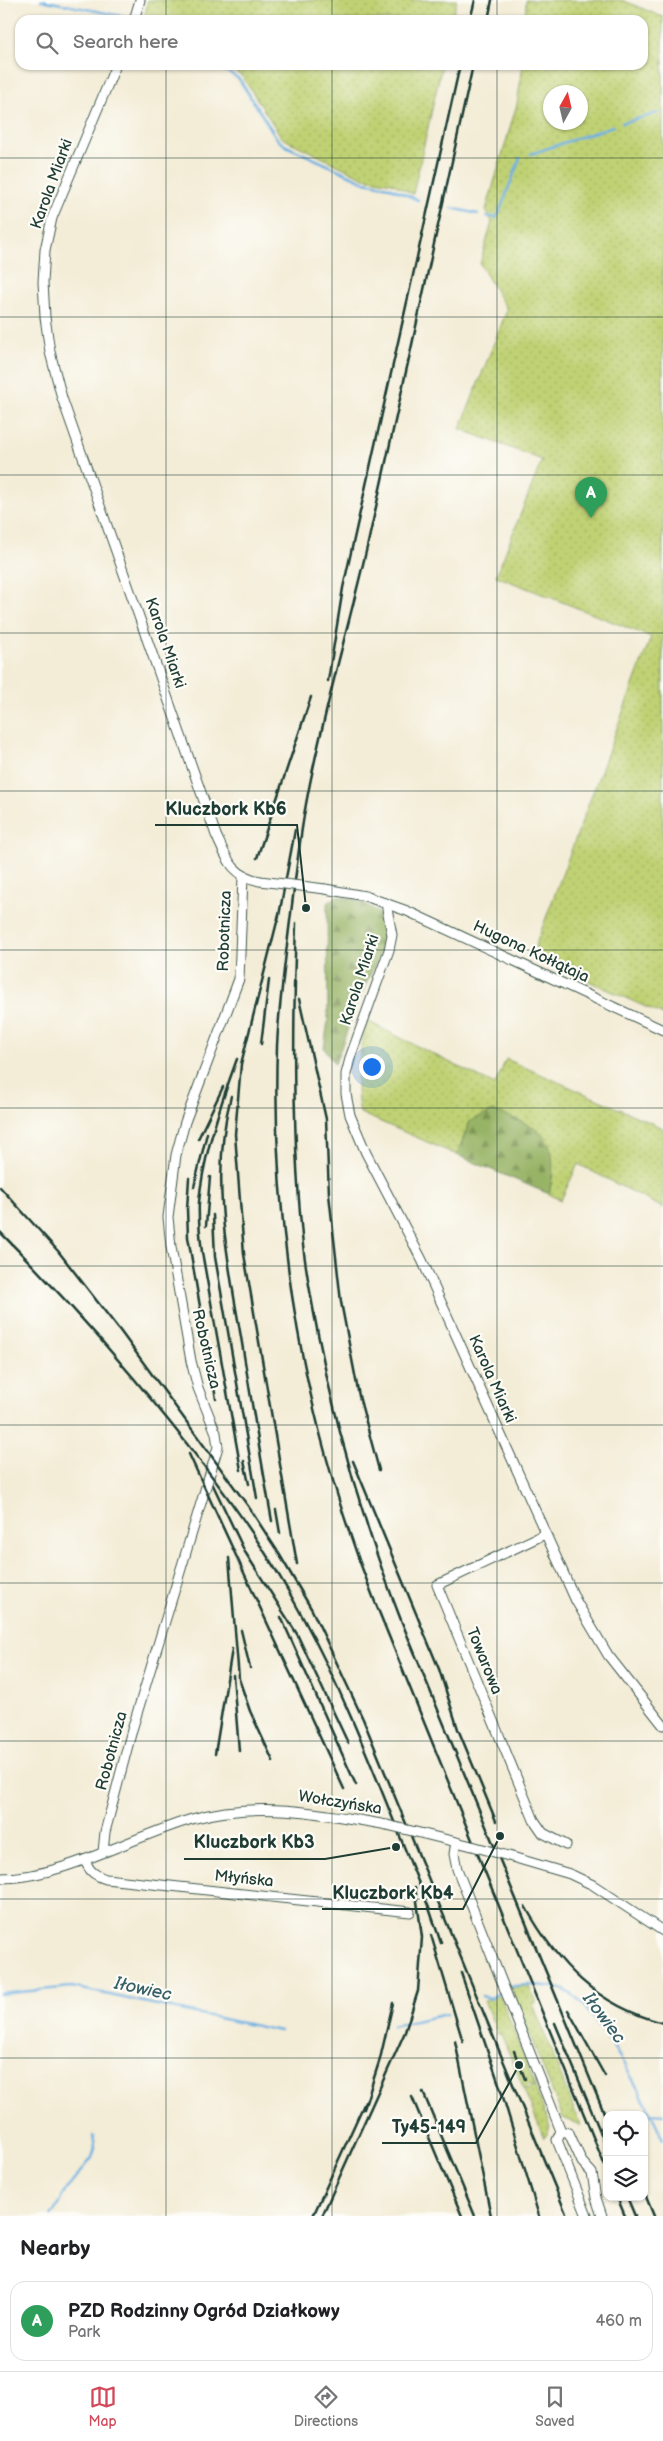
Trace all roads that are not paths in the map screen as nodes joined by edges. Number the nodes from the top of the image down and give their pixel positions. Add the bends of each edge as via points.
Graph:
1 (140, 0) edge
2 (136, 15) edge
3 (114, 70) edge
4 (243, 877) junction
5 (386, 903) junction
6 (663, 1030) edge
7 (545, 1534) junction
8 (663, 1725) edge
9 (456, 1842) junction
10 (566, 1845) dead end
11 (103, 1852) junction
12 (85, 1860) junction
13 (0, 1878) edge
14 (410, 1912) dead end
15 (663, 1931) edge
16 (561, 2131) junction
17 (587, 2216) edge
18 (602, 2216) edge

1 - 2 street
3 - 4 street, Karola Miarki via 52,218 43,282 50,352 62,398 216,835 232,866
4 - 5 street, bridge via 365,896
4 - 11 street, Robotnicza via 239,980 185,1122 176,1155 168,1217 191,1362 218,1447 132,1730
5 - 6 street, Hugona Kołłątaja
5 - 7 street, Karola Miarki via 392,935 348,1068 346,1094 350,1114 366,1153 422,1260
7 - 8 street, Karola Miarki via 576,1601 608,1655
7 - 10 street, Towarowa via 437,1585 534,1820 542,1833
9 - 11 street, Wołczyńska, bridge via 316,1812 254,1809 192,1819
9 - 15 street, Wołczyńska, bridge via 570,1874
9 - 16 street via 456,1864
11 - 12 street, Wołczyńska
12 - 13 street, Wołczyńska via 38,1873
12 - 14 street, Młyńska via 95,1876 106,1879
16 - 17 street via 557,2140
16 - 18 street via 569,2133 582,2162 592,2173

